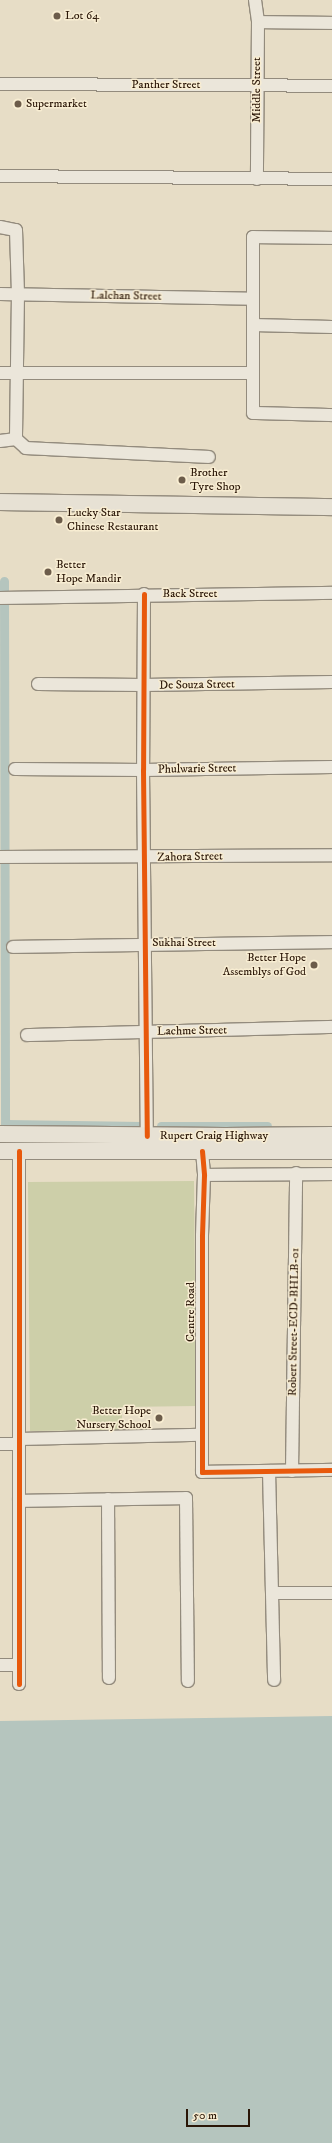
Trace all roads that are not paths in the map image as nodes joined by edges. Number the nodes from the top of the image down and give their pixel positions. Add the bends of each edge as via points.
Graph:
1 (255, 0) edge
2 (258, 22) junction
3 (332, 23) edge
4 (0, 84) edge
5 (258, 85) junction
6 (332, 86) edge
7 (0, 176) edge
8 (257, 179) junction
9 (332, 179) edge
10 (0, 227) edge
11 (332, 238) edge
12 (0, 294) edge
13 (18, 294) junction
14 (253, 299) junction
15 (253, 325) junction
16 (332, 327) edge
17 (0, 373) edge
18 (16, 373) junction
19 (253, 374) junction
20 (332, 415) edge
21 (16, 439) junction
22 (0, 441) edge
23 (209, 457) dead end
24 (0, 502) edge
25 (332, 507) edge
26 (332, 593) edge
27 (144, 594) junction
28 (0, 598) edge
29 (332, 682) edge
30 (38, 684) dead end
31 (143, 685) junction
32 (332, 767) edge
33 (15, 769) dead end
34 (143, 770) junction
35 (332, 855) edge
36 (0, 857) edge
37 (144, 857) junction
38 (332, 942) edge
39 (146, 944) junction
40 (13, 947) dead end
41 (332, 1027) edge
42 (147, 1032) junction
43 (27, 1035) dead end
44 (0, 1134) edge
45 (332, 1135) edge
46 (147, 1136) junction
47 (0, 1151) edge
48 (19, 1151) junction
49 (202, 1151) junction
50 (332, 1151) edge
51 (296, 1173) junction
52 (332, 1174) edge
53 (204, 1175) junction
54 (201, 1435) junction
55 (19, 1441) junction
56 (0, 1444) edge
57 (332, 1470) edge
58 (269, 1471) junction
59 (292, 1471) junction
60 (108, 1499) junction
61 (19, 1501) junction
62 (272, 1593) junction
63 (332, 1593) edge
64 (0, 1665) edge
65 (19, 1665) junction
66 (109, 1678) dead end
67 (274, 1680) dead end
68 (188, 1681) dead end
69 (19, 1684) dead end

1 - 2 street, Middle Street
2 - 3 street
2 - 5 street, Middle Street
4 - 5 street, Panther Street
5 - 6 street, Panther Street
5 - 8 street, Middle Street
7 - 8 street
8 - 9 street
10 - 13 street via 16,230
11 - 14 street via 253,237
12 - 13 street, Lalchan Street
13 - 14 street, Lalchan Street
13 - 18 street
14 - 15 street
15 - 16 street
15 - 19 street
17 - 18 street
18 - 19 street
18 - 21 street
19 - 20 street via 253,413
21 - 22 street
21 - 23 street via 26,448
24 - 25 main road
26 - 27 street, Back Street
27 - 28 street, Back Street
27 - 31 street
29 - 31 street, De Souza Street
30 - 31 street, De Souza Street
31 - 34 street
32 - 34 street, Phulwarie Street
33 - 34 street, Phulwarie Street
34 - 37 street
35 - 37 street, Zahora Street
36 - 37 street, Zahora Street
37 - 39 street
38 - 39 street, Sukhai Street
39 - 40 street, Sukhai Street
39 - 42 street
41 - 42 street, Lachme Street
42 - 43 street, Lachme Street
42 - 46 street
44 - 46 main road, Rupert Craig Highway
45 - 46 main road, Rupert Craig Highway
47 - 48 main road, Rupert Craig Highway
48 - 49 main road, Rupert Craig Highway
48 - 55 street
49 - 50 main road, Rupert Craig Highway
49 - 53 street, Centre Road
51 - 52 street
51 - 53 street
51 - 59 street, Robert Street-ECD-BHLB-01
53 - 54 street, Centre Road
54 - 55 street
54 - 58 street, Centre Road via 202,1472
55 - 56 street
55 - 61 street
57 - 59 street
58 - 59 street
58 - 62 street
60 - 61 street
60 - 66 street
60 - 68 street via 186,1498
61 - 65 street
62 - 63 street
62 - 67 street
64 - 65 street
65 - 69 street

